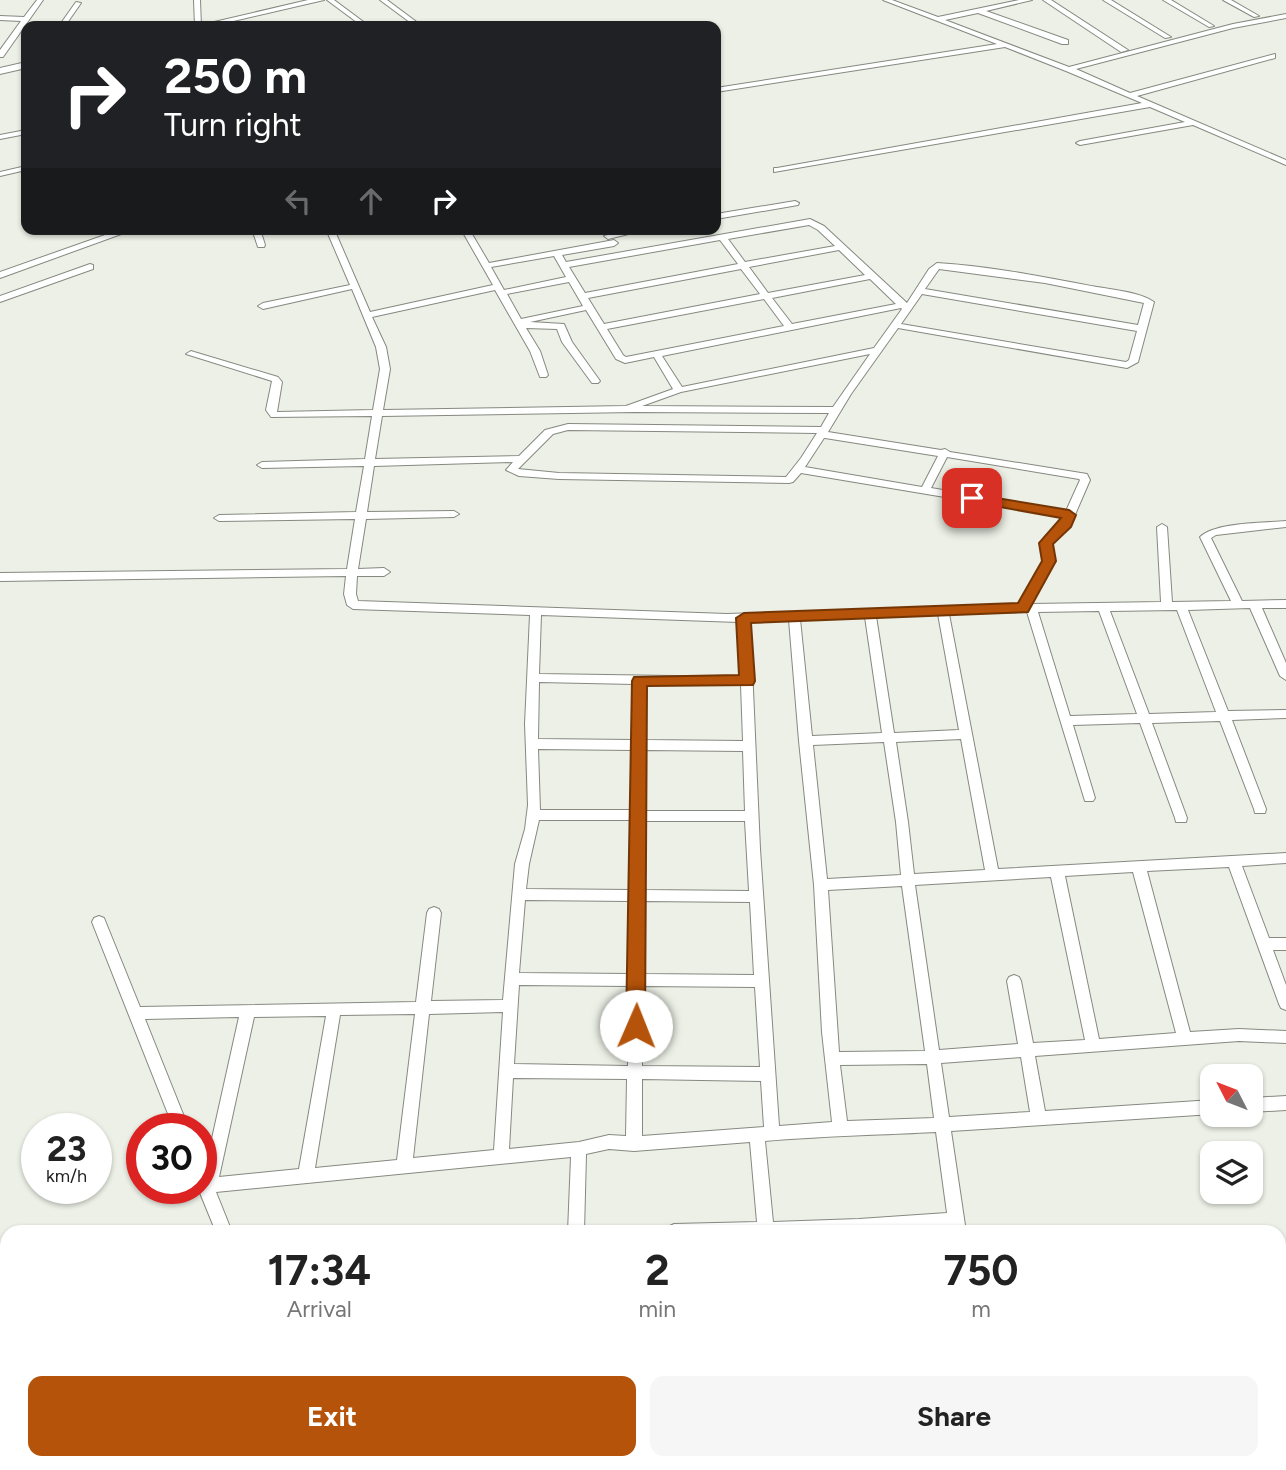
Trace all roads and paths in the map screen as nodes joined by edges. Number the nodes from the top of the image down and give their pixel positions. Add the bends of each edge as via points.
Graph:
1 (40, 0) edge
2 (197, 0) edge
3 (320, 0) edge
4 (330, 0) edge
5 (383, 0) edge
6 (886, 0) edge
7 (1029, 0) edge
8 (1046, 0) edge
9 (1106, 0) edge
10 (1166, 0) edge
11 (1226, 0) edge
12 (78, 4) dead end
13 (979, 10) junction
14 (1256, 16) dead end
15 (1286, 16) edge
16 (0, 18) edge
17 (26, 19) joint
18 (938, 19) junction
19 (66, 21) edge
20 (199, 21) edge
21 (223, 21) edge
22 (359, 21) edge
23 (412, 21) edge
24 (21, 26) edge
25 (1211, 26) dead end
26 (1167, 37) dead end
27 (1065, 42) dead end
28 (1007, 45) junction
29 (1125, 50) dead end
30 (0, 55) edge
31 (1272, 56) dead end
32 (21, 66) edge
33 (1069, 69) junction
34 (0, 71) edge
35 (721, 89) edge
36 (1132, 95) junction
37 (1152, 104) junction
38 (1194, 123) junction
39 (21, 133) edge
40 (0, 137) edge
41 (1080, 143) dead end
42 (1283, 160) edge
43 (21, 169) edge
44 (777, 170) dead end
45 (1, 171) edge
46 (795, 203) dead end
47 (721, 216) edge
48 (114, 235) edge
49 (258, 235) edge
50 (333, 235) edge
51 (468, 235) edge
52 (608, 236) edge
53 (722, 237) junction
54 (261, 245) dead end
55 (841, 247) junction
56 (556, 253) junction
57 (625, 254) junction
58 (564, 265) junction
59 (744, 265) junction
60 (485, 266) junction
61 (90, 267) dead end
62 (0, 275) edge
63 (872, 276) junction
64 (572, 279) junction
65 (355, 286) junction
66 (498, 290) junction
67 (919, 291) junction
68 (582, 296) junction
69 (767, 296) junction
70 (0, 299) edge
71 (262, 306) dead end
72 (905, 306) junction
73 (590, 307) junction
74 (368, 315) junction
75 (520, 321) junction
76 (894, 325) junction
77 (602, 327) junction
78 (790, 328) junction
79 (1143, 328) junction
80 (877, 350) junction
81 (191, 354) dead end
82 (657, 355) junction
83 (543, 375) dead end
84 (595, 381) dead end
85 (679, 390) junction
86 (626, 409) junction
87 (836, 410) junction
88 (378, 413) junction
89 (822, 432) junction
90 (945, 452) junction
91 (521, 459) junction
92 (370, 462) junction
93 (262, 465) dead end
94 (798, 469) junction
95 (925, 491) junction
96 (361, 514) junction
97 (454, 514) dead end
98 (1069, 515) junction
99 (219, 518) dead end
100 (1286, 524) edge
101 (1162, 527) dead end
102 (352, 572) junction
103 (384, 572) dead end
104 (0, 577) edge
105 (1238, 604) junction
106 (1254, 604) junction
107 (1286, 604) edge
108 (1167, 605) junction
109 (1181, 605) junction
110 (1102, 606) junction
111 (1027, 608) junction
112 (536, 610) junction
113 (943, 610) junction
114 (870, 613) junction
115 (794, 617) junction
116 (744, 618) junction
117 (1286, 676) edge
118 (532, 678) junction
119 (640, 681) junction
120 (747, 681) junction
121 (1286, 714) edge
122 (1224, 715) junction
123 (1145, 718) junction
124 (1067, 721) junction
125 (966, 734) junction
126 (888, 738) junction
127 (805, 741) junction
128 (532, 744) junction
129 (639, 746) junction
130 (749, 746) junction
131 (1089, 798) dead end
132 (1260, 809) dead end
133 (533, 816) junction
134 (752, 816) junction
135 (638, 817) junction
136 (1181, 818) dead end
137 (1286, 858) edge
138 (1234, 862) junction
139 (1139, 868) junction
140 (1057, 872) junction
141 (993, 876) junction
142 (908, 881) junction
143 (821, 885) junction
144 (519, 894) junction
145 (637, 894) junction
146 (756, 897) junction
147 (434, 913) dead end
148 (99, 922) dead end
149 (1265, 944) junction
150 (1286, 944) edge
151 (511, 979) junction
152 (636, 980) junction
153 (762, 981) junction
154 (1014, 981) dead end
155 (1286, 1004) edge
156 (510, 1006) junction
157 (423, 1007) junction
158 (334, 1009) junction
159 (248, 1011) junction
160 (135, 1013) junction
161 (1286, 1037) edge
162 (1185, 1039) junction
163 (1093, 1045) junction
164 (1025, 1050) junction
165 (932, 1057) junction
166 (832, 1059) junction
167 (506, 1071) junction
168 (635, 1073) junction
169 (768, 1074) junction
170 (1286, 1103) edge
171 (1264, 1104) edge
172 (1200, 1108) edge
173 (176, 1113) edge
174 (1039, 1118) junction
175 (943, 1124) junction
176 (840, 1128) junction
177 (765, 1133) junction
178 (217, 1137) edge
179 (634, 1144) junction
180 (579, 1149) junction
181 (501, 1156) junction
182 (404, 1166) junction
183 (306, 1176) junction
184 (217, 1181) edge
185 (214, 1204) edge
186 (221, 1225) edge
187 (576, 1225) edge
188 (766, 1225) edge
189 (957, 1225) edge

1 - 17 street
2 - 20 street
3 - 21 street
4 - 22 street
5 - 23 street
6 - 18 street
7 - 13 street
8 - 29 street
9 - 26 street
10 - 25 street
11 - 14 street
12 - 19 street
13 - 18 street
13 - 27 street
15 - 33 street
16 - 17 street
18 - 28 street
24 - 30 street
28 - 33 street
28 - 35 street
31 - 36 street
32 - 34 street
33 - 36 street
36 - 37 street
37 - 38 street
37 - 44 street
38 - 41 street
38 - 42 street
39 - 40 street
43 - 45 street
46 - 47 street
48 - 62 street
49 - 54 street
50 - 65 street
51 - 60 street
52 - 56 street
52 - 57 street
53 - 55 street via 810,222
53 - 57 street
53 - 59 street
55 - 59 street
55 - 63 street
56 - 58 street
56 - 60 street
57 - 58 street
58 - 64 street
59 - 68 street
59 - 69 street
60 - 66 street
61 - 70 street
63 - 69 street
63 - 72 street
64 - 66 street
64 - 68 street
65 - 71 street
65 - 74 street
66 - 74 street
66 - 75 street
67 - 72 street
67 - 79 street
67 - 79 street via 941,265 1095,289 1149,302
68 - 73 street
69 - 77 street
69 - 78 street
72 - 76 street
72 - 78 street
73 - 75 street
73 - 77 street
74 - 88 street via 385,369
75 - 83 street
75 - 84 street via 529,326 561,326
76 - 79 street via 1127,365 1133,362
76 - 80 street
77 - 82 street via 621,359
78 - 82 street
80 - 85 street
80 - 87 street
81 - 88 street via 275,379 274,415
82 - 85 street
85 - 86 street
86 - 87 street
86 - 88 street
87 - 89 street
88 - 92 street
89 - 90 street
89 - 91 street via 569,427 550,432
89 - 94 street
90 - 95 street
90 - 98 street via 1083,476
91 - 92 street
91 - 94 street via 513,472 559,476 786,480
92 - 93 street
92 - 96 street
94 - 95 street
95 - 98 street
96 - 97 street
96 - 99 street
96 - 102 street
98 - 111 street via 1046,543 1049,561
100 - 105 street via 1214,532 1205,537
101 - 108 street
102 - 103 street
102 - 104 street
102 - 112 street via 353,605
105 - 106 street
105 - 109 street
106 - 107 street
106 - 117 street
108 - 109 street
108 - 110 street
109 - 122 street
110 - 111 street
110 - 123 street
111 - 113 street
111 - 124 street
112 - 116 street
112 - 118 street
113 - 114 street
113 - 125 street
114 - 115 street
114 - 126 street
115 - 116 street
115 - 127 street
116 - 120 street
118 - 119 street
118 - 128 street
119 - 120 street
119 - 129 street
120 - 130 street
121 - 122 street
122 - 123 street
122 - 132 street
123 - 124 street
123 - 136 street
124 - 131 street
125 - 126 street
125 - 141 street
126 - 127 street
126 - 142 street
127 - 143 street
128 - 129 street
128 - 133 street
129 - 130 street
129 - 135 street
130 - 134 street
133 - 135 street
133 - 144 street
134 - 135 street
134 - 146 street
135 - 145 street
137 - 138 street
138 - 139 street
138 - 149 street
139 - 140 street
139 - 162 street
140 - 141 street
140 - 163 street
141 - 142 street
142 - 143 street
142 - 165 street
143 - 166 street
144 - 145 street
144 - 151 street
145 - 146 street
145 - 152 street
146 - 153 street
147 - 157 street
148 - 160 street
149 - 150 street
149 - 155 street
151 - 152 street
151 - 156 street
152 - 153 street
152 - 168 street
153 - 169 street
154 - 164 street
156 - 157 street
156 - 167 street
157 - 158 street
157 - 182 street
158 - 159 street
158 - 183 street
159 - 160 street
159 - 178 street
160 - 173 street
161 - 162 street
162 - 163 street
163 - 164 street
164 - 165 street
164 - 174 street
165 - 166 street
165 - 175 street
166 - 176 street
167 - 168 street
167 - 181 street
168 - 169 street
168 - 179 street
169 - 177 street
170 - 171 street
172 - 174 street
174 - 175 street
175 - 176 street
175 - 189 street
176 - 177 street
177 - 179 street
177 - 188 street
179 - 180 street via 609,1142
180 - 181 street
180 - 187 street
181 - 182 street
182 - 183 street
183 - 184 street
185 - 186 street

